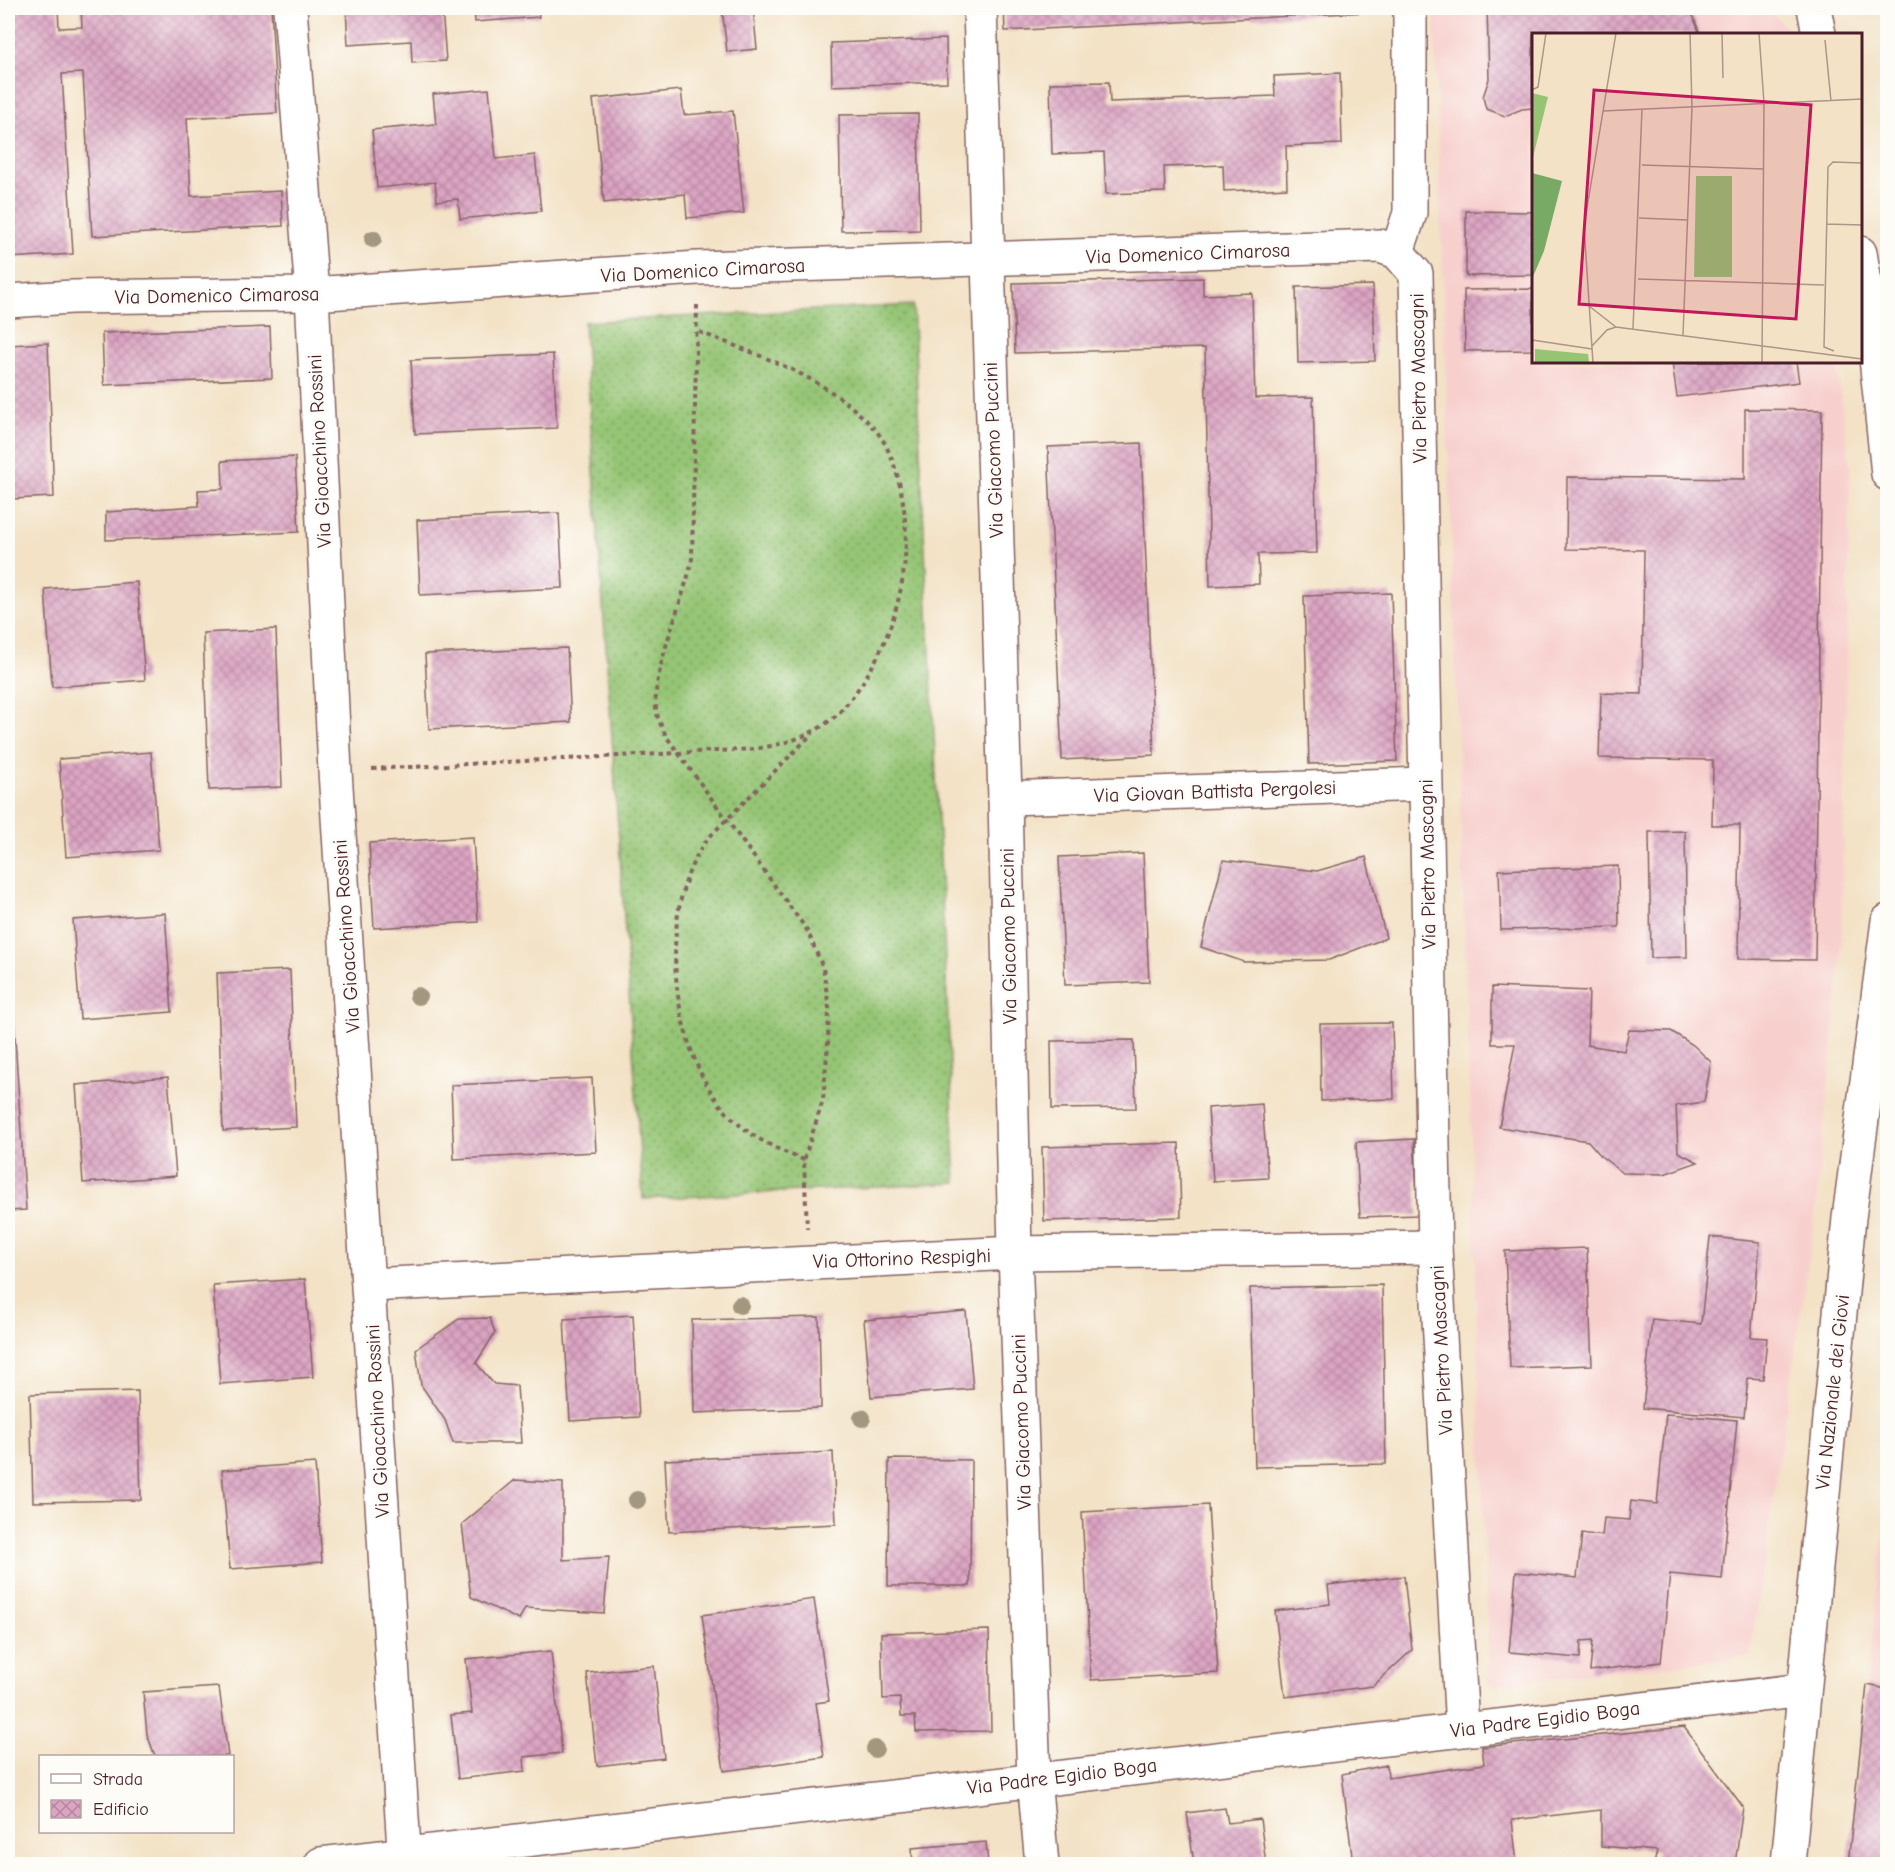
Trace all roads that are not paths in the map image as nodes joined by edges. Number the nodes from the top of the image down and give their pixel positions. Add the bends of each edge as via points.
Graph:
1 (290, 8) edge
2 (980, 8) edge
3 (1410, 8) edge
4 (1814, 8) edge
5 (1819, 33) edge
6 (1397, 252) junction
7 (986, 260) junction
8 (1862, 265) edge
9 (312, 294) junction
10 (8, 301) edge
11 (1887, 474) edge
12 (1425, 784) junction
13 (1005, 798) junction
14 (1887, 921) edge
15 (1435, 1247) junction
16 (1015, 1253) junction
17 (369, 1285) junction
18 (1803, 1690) junction
19 (1462, 1729) junction
20 (1034, 1779) junction
21 (405, 1860) edge
22 (321, 1864) edge
23 (1042, 1864) edge
24 (1788, 1864) edge

1 - 9 street, Via Gioacchino Rossini
2 - 7 street, Via Giacomo Puccini
3 - 6 street via 1410,213
4 - 5 street
6 - 7 street, Via Domenico Cimarosa via 1380,246
6 - 12 street, Via Pietro Mascagni via 1416,274
7 - 9 street, Via Domenico Cimarosa via 698,268
7 - 13 street, Via Giacomo Puccini
8 - 11 street via 1873,329
9 - 10 street, Via Domenico Cimarosa
9 - 17 street, Via Gioacchino Rossini via 335,771
12 - 13 street, Via Giovan Battista Pergolesi
12 - 15 street, Via Pietro Mascagni
13 - 16 street, Via Giacomo Puccini
14 - 18 street, Via Nazionale dei Giovi via 1849,1218
15 - 16 street, Via Ottorino Respighi
15 - 19 street, Via Pietro Mascagni
16 - 17 street, Via Ottorino Respighi
16 - 20 street, Via Giacomo Puccini
17 - 21 street, Via Gioacchino Rossini
18 - 19 street, Via Padre Egidio Boga
18 - 24 street, Via Nazionale dei Giovi
19 - 20 street, Via Padre Egidio Boga
20 - 21 street, Via Padre Egidio Boga
20 - 23 street, Via Giacomo Puccini
21 - 22 street, Via Padre Egidio Boga

